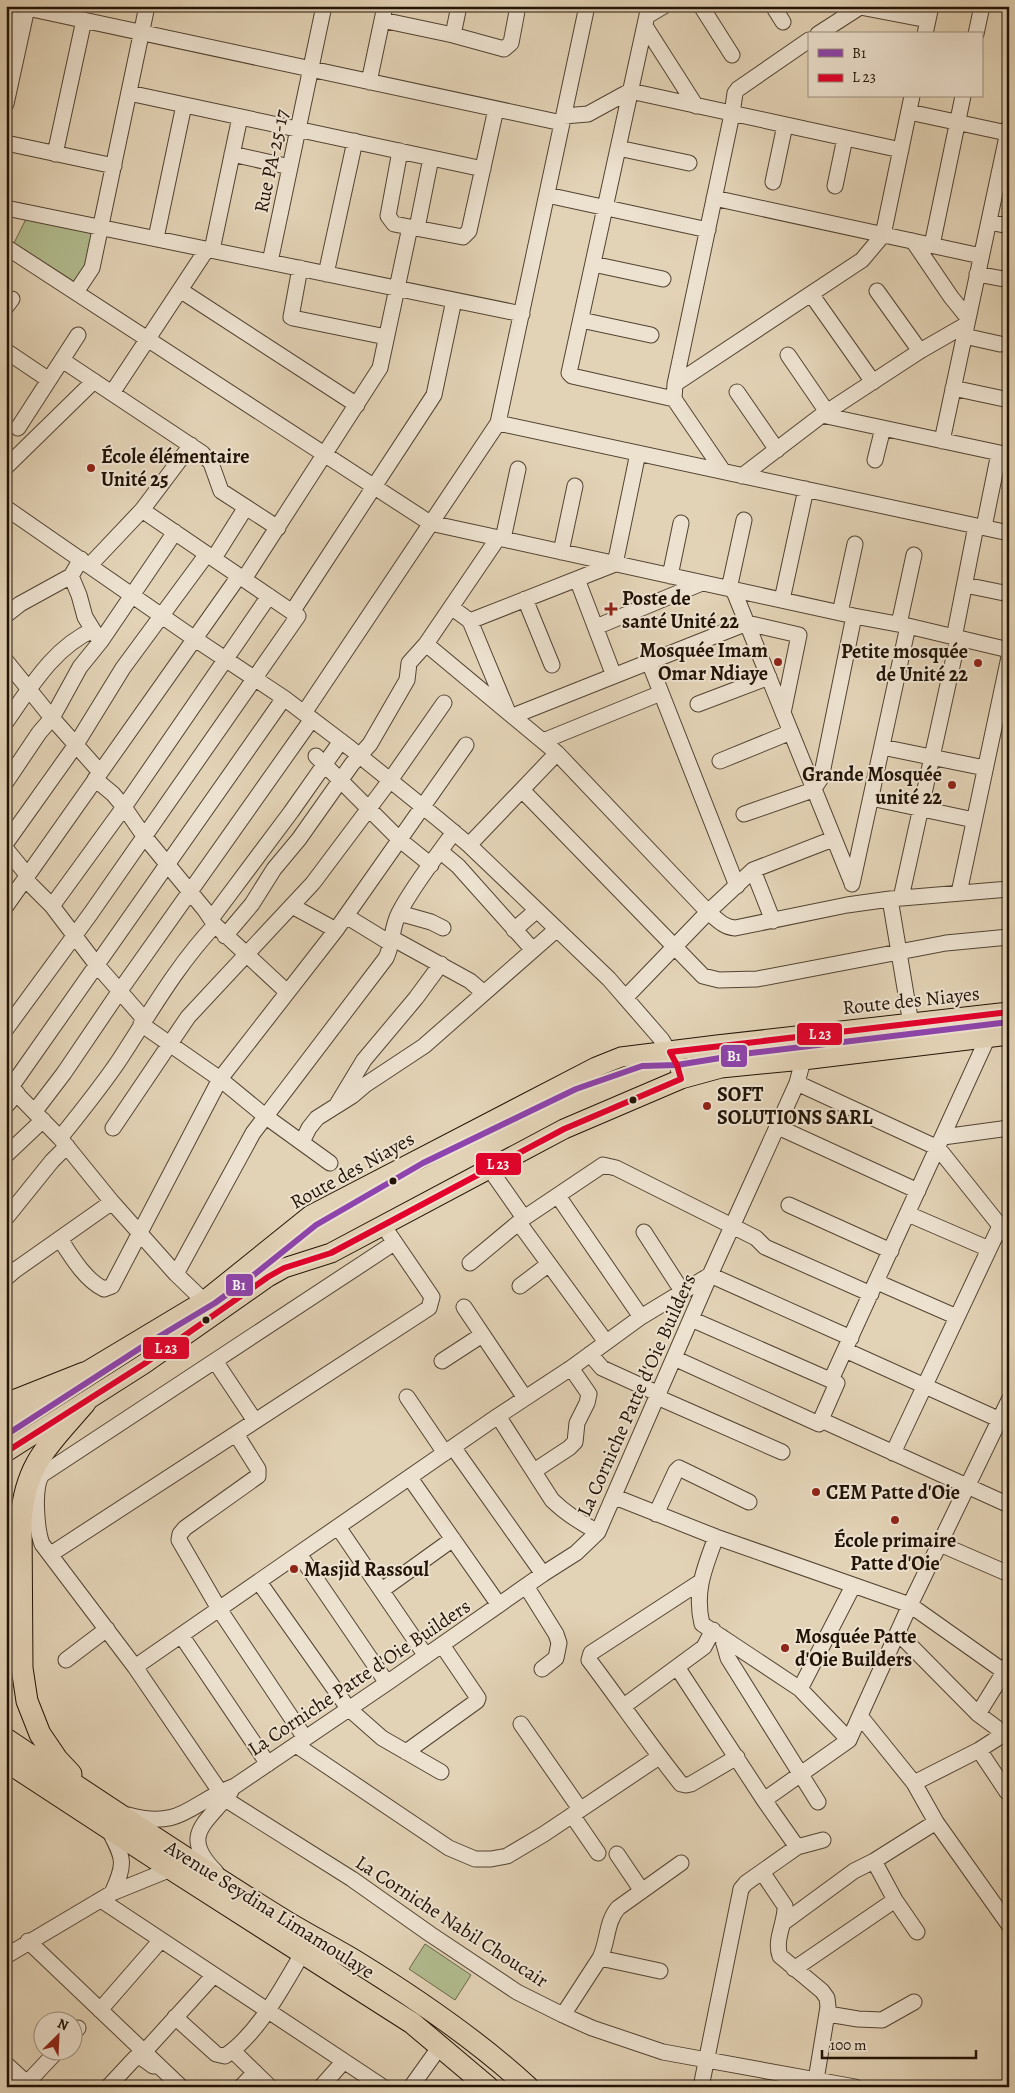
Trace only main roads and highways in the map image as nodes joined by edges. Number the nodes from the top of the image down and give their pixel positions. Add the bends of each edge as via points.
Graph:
1 (1009, 1012) edge
2 (1009, 1035) edge
3 (84, 1373) junction
4 (85, 1403) junction
5 (6, 1404) edge
6 (6, 1426) edge
7 (6, 1452) edge
8 (6, 1739) edge
9 (6, 1761) edge
10 (87, 1794) junction
11 (110, 1819) junction
12 (488, 2087) edge
13 (528, 2087) edge

1 - 3 main road, Route des Niayes via 621,1057 507,1112 311,1215 204,1301
2 - 4 main road via 721,1068 681,1079 564,1130 331,1253 284,1268
3 - 5 highway
3 - 6 main road, Route des Niayes
4 - 7 main road
4 - 10 highway via 42,1454 27,1484 21,1519 21,1618 23,1683 34,1721 48,1748
8 - 10 highway, Avenue Seydina Limamoulaye
9 - 11 highway, Avenue Seydina Limamoulaye
10 - 11 highway, Avenue Seydina Limamoulaye
11 - 12 highway, Avenue Seydina Limamoulaye via 171,1869 412,2023
11 - 13 highway, Avenue Seydina Limamoulaye via 357,1962 465,2034

